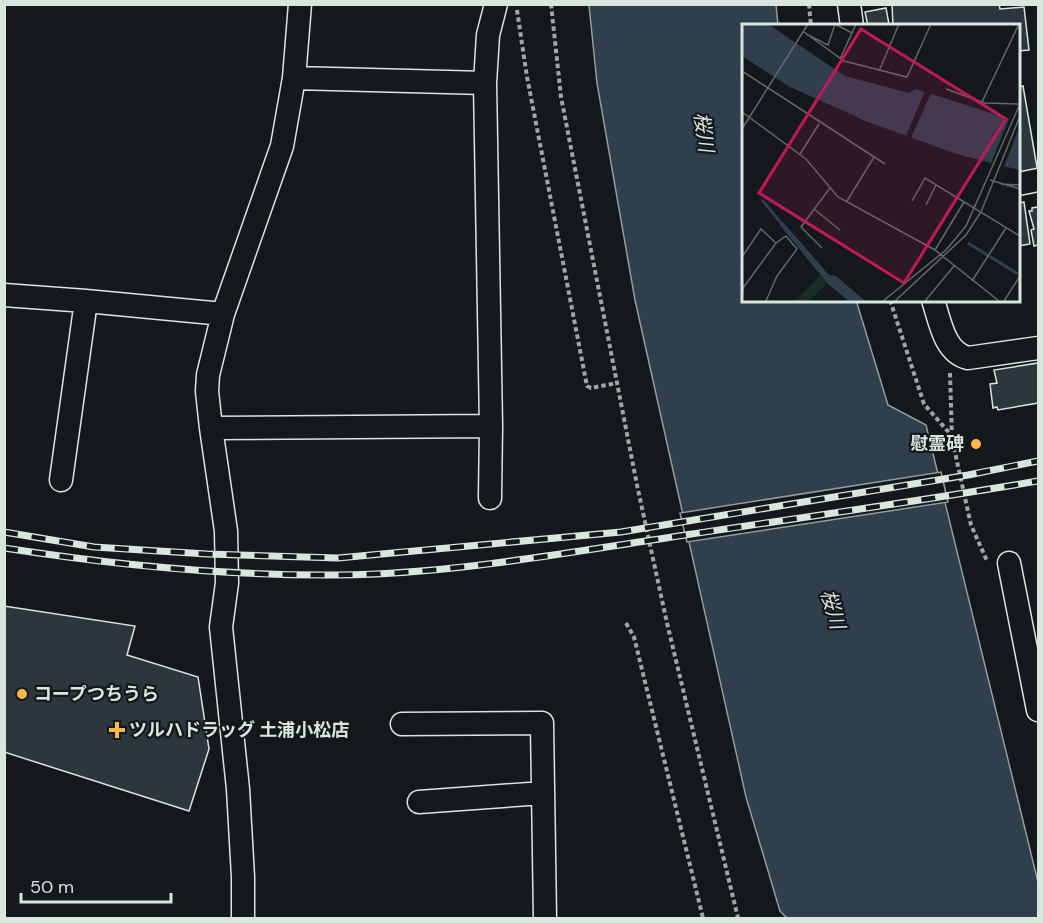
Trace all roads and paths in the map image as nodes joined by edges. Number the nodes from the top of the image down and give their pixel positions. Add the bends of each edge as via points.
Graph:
1 (300, 4) edge
2 (496, 4) edge
3 (517, 4) edge
4 (551, 4) edge
5 (809, 4) edge
6 (849, 4) edge
7 (811, 24) edge
8 (852, 24) edge
9 (294, 78) junction
10 (486, 83) junction
11 (1038, 180) edge
12 (1019, 184) edge
13 (4, 295) edge
14 (86, 301) junction
15 (891, 302) edge
16 (934, 302) edge
17 (223, 314) junction
18 (1038, 348) edge
19 (950, 363) dead end
20 (617, 383) junction
21 (491, 426) junction
22 (211, 428) junction
23 (952, 435) junction
24 (62, 480) dead end
25 (490, 498) dead end
26 (999, 565) joint
27 (626, 622) dead end
28 (1038, 710) edge
29 (402, 724) dead end
30 (543, 793) junction
31 (419, 802) dead end
32 (243, 918) edge
33 (545, 918) edge
34 (703, 918) edge
35 (738, 918) edge

1 - 9 street
2 - 10 street via 488,35
3 - 20 path via 527,76 587,386
4 - 20 path via 561,97
5 - 7 path
6 - 8 street
9 - 10 street
9 - 17 street via 282,146
10 - 21 street
11 - 12 street
13 - 14 street
14 - 17 street
14 - 24 street
15 - 23 path via 924,404
16 - 18 street via 946,339 960,356
17 - 22 street via 208,375
19 - 23 path
20 - 35 path via 667,623
21 - 22 street
21 - 25 street
22 - 32 street via 226,531 227,583 221,627 238,789
23 - 26 path via 971,525
26 - 28 street
27 - 34 path via 634,637
29 - 30 street via 542,723
30 - 31 street
30 - 33 street

